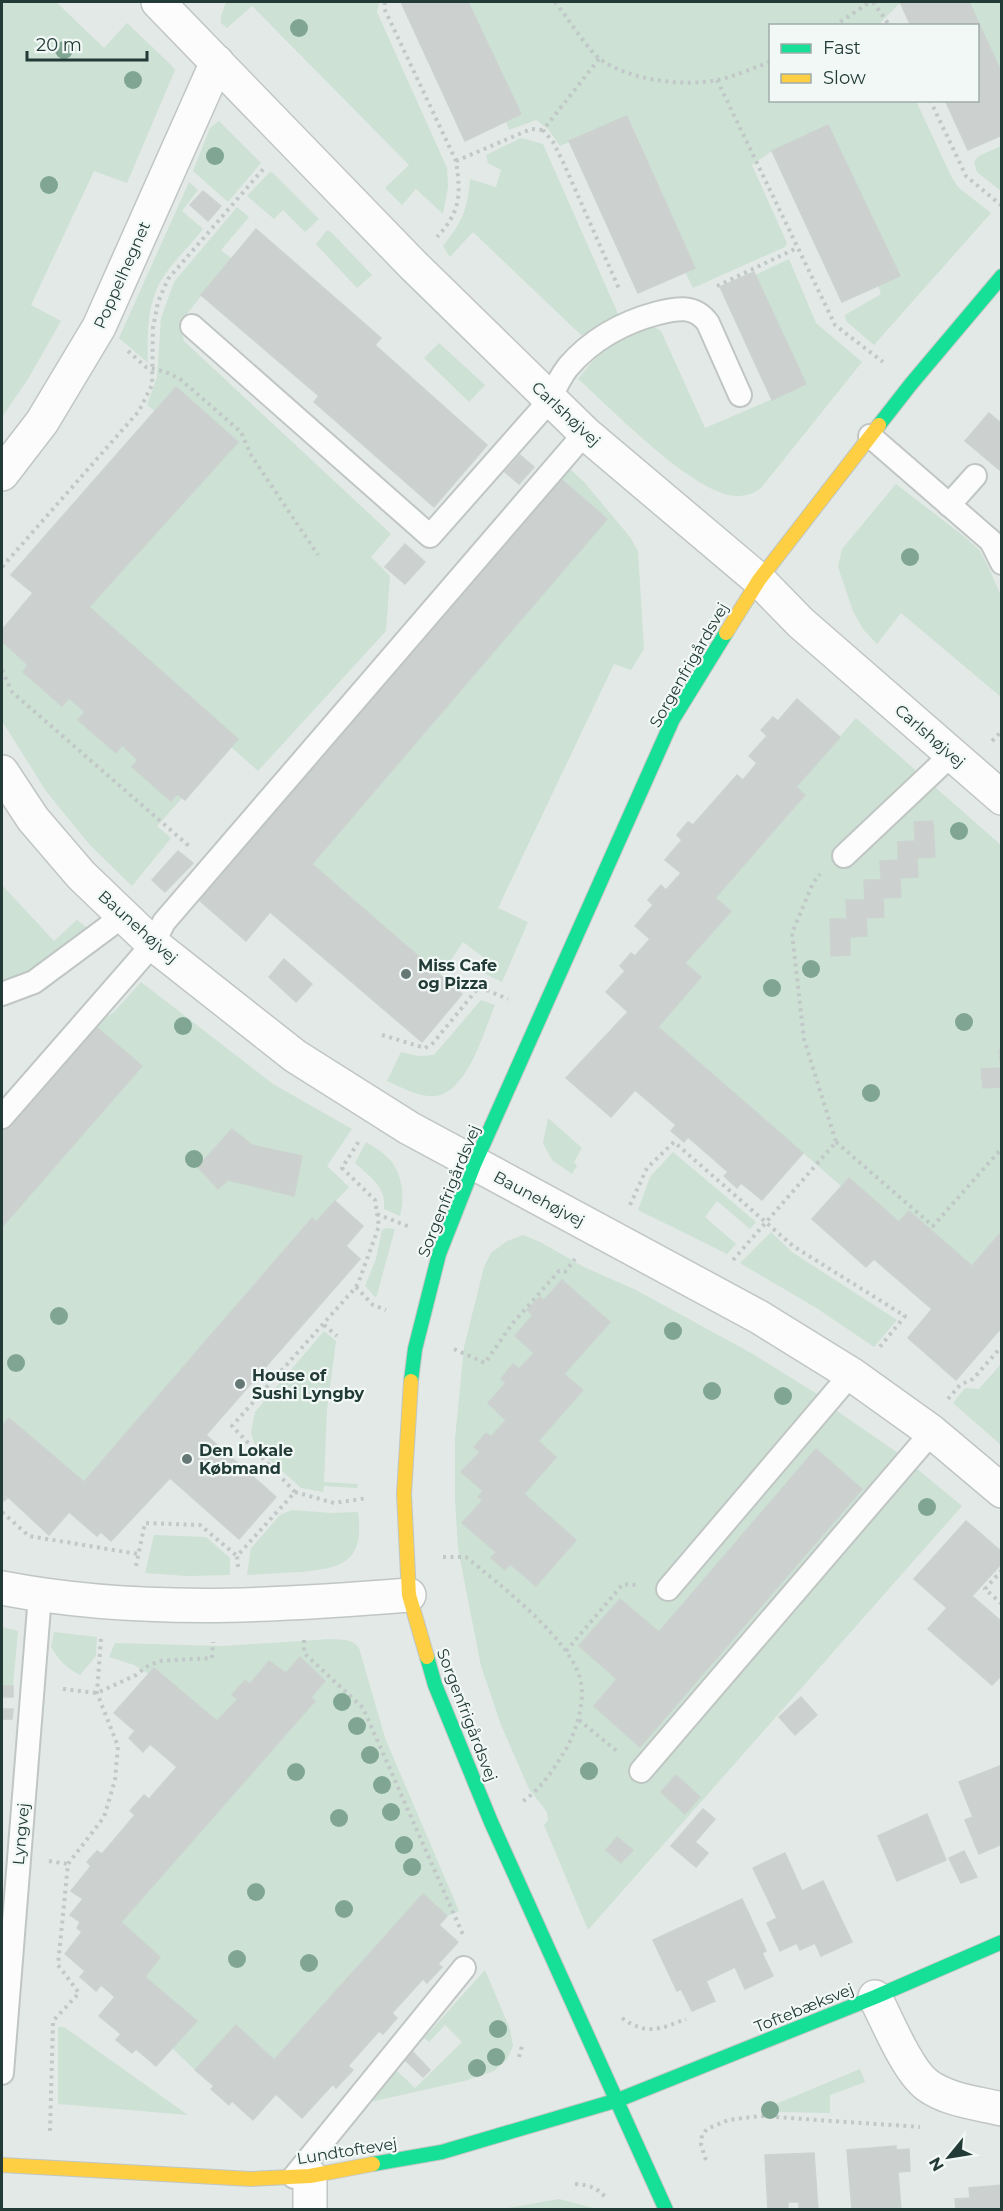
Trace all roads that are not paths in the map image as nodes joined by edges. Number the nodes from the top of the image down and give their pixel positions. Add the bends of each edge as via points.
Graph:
1 (177, 7) edge
2 (217, 62) junction
3 (1002, 276) edge
4 (192, 326) dead end
5 (740, 395) dead end
6 (550, 400) junction
7 (585, 433) junction
8 (870, 436) junction
9 (2, 474) edge
10 (975, 476) dead end
11 (949, 505) junction
12 (1002, 563) edge
13 (759, 580) junction
14 (951, 755) junction
15 (2, 772) edge
16 (1002, 798) edge
17 (844, 856) road end
18 (123, 916) junction
19 (153, 944) junction
20 (2, 994) edge
21 (2, 1117) edge
22 (474, 1165) junction
23 (853, 1375) junction
24 (932, 1432) junction
25 (1002, 1491) edge
26 (2, 1588) edge
27 (668, 1589) road end
28 (40, 1595) junction
29 (409, 1595) junction
30 (642, 1771) road end
31 (1002, 1942) edge
32 (464, 1968) road end
33 (875, 1997) junction
34 (2, 2073) edge
35 (618, 2100) junction
36 (1002, 2109) edge
37 (2, 2164) edge
38 (302, 2177) junction
39 (310, 2210) edge
40 (666, 2210) edge

1 - 2 street, Carlshøjvej
2 - 6 street, Carlshøjvej
2 - 9 street, Poppelhegnet via 99,327 42,422
3 - 8 street, Sorgenfrigårdsvej
4 - 6 lane via 430,536
5 - 6 lane via 708,323 690,309 678,308 619,326 592,345 569,367
6 - 7 street, Carlshøjvej
7 - 13 street, Carlshøjvej
7 - 19 lane via 164,922
8 - 11 lane
8 - 13 street, Sorgenfrigårdsvej
10 - 11 lane
11 - 12 lane via 991,541
13 - 14 street, Carlshøjvej via 801,623
13 - 22 street, Sorgenfrigårdsvej via 673,718
14 - 16 street, Carlshøjvej
14 - 17 lane
15 - 18 street, Baunehøjvej via 33,819
18 - 19 street, Baunehøjvej
18 - 20 lane via 34,982
19 - 21 lane
19 - 22 street, Baunehøjvej via 296,1056
22 - 23 street, Baunehøjvej via 709,1288
22 - 29 street, Sorgenfrigårdsvej via 440,1254 415,1349 404,1494
23 - 24 street, Baunehøjvej
23 - 27 lane
24 - 25 street, Baunehøjvej
24 - 30 lane
26 - 28 street
28 - 29 street via 229,1605 302,1604
28 - 34 lane, Lyngvej
29 - 35 street, Sorgenfrigårdsvej via 435,1685 491,1822
31 - 33 street, Toftebæksvej
32 - 38 lane
33 - 35 street, Toftebæksvej
33 - 36 street via 913,2070 926,2084 943,2094
35 - 38 street, Lundtoftevej via 442,2152
35 - 40 street, Sorgenfrigårdsvej
37 - 38 street, Lundtoftevej via 251,2179
38 - 39 street

